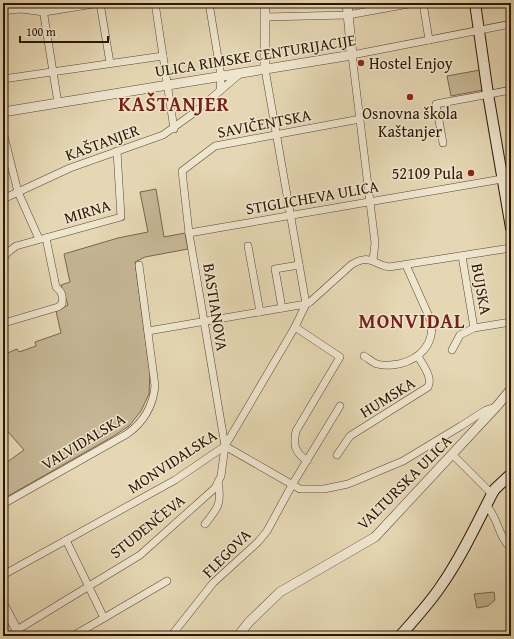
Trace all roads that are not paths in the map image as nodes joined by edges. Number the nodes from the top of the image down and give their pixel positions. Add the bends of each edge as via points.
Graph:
1 (42, 3) edge
2 (100, 3) edge
3 (155, 3) edge
4 (209, 3) edge
5 (265, 3) edge
6 (347, 3) edge
7 (414, 3) edge
8 (422, 3) edge
9 (475, 3) edge
10 (4, 11) edge
11 (44, 12) junction
12 (348, 15) junction
13 (265, 17) junction
14 (511, 24) edge
15 (479, 30) junction
16 (429, 40) junction
17 (352, 55) junction
18 (163, 56) junction
19 (110, 64) junction
20 (265, 69) junction
21 (53, 72) junction
22 (241, 73) junction
23 (221, 76) junction
24 (3, 79) edge
25 (168, 85) junction
26 (511, 90) edge
27 (220, 91) junction
28 (488, 94) junction
29 (58, 102) junction
30 (3, 112) edge
31 (360, 119) junction
32 (174, 129) junction
33 (3, 132) edge
34 (276, 134) junction
35 (444, 143) dead end
36 (117, 151) junction
37 (182, 171) joint
38 (507, 179) edge
39 (18, 192) junction
40 (3, 199) edge
41 (370, 202) junction
42 (290, 215) junction
43 (511, 228) edge
44 (190, 233) junction
45 (43, 239) junction
46 (248, 246) dead end
47 (511, 248) edge
48 (462, 256) junction
49 (3, 260) edge
50 (373, 260) junction
51 (139, 265) dead end
52 (299, 265) junction
53 (406, 265) junction
54 (306, 304) junction
55 (282, 308) junction
56 (260, 312) junction
57 (204, 321) junction
58 (511, 322) edge
59 (4, 323) edge
60 (295, 327) junction
61 (474, 328) junction
62 (148, 331) junction
63 (452, 350) dead end
64 (364, 356) dead end
65 (418, 356) junction
66 (510, 394) edge
67 (340, 406) dead end
68 (497, 406) junction
69 (226, 446) junction
70 (337, 454) dead end
71 (452, 454) junction
72 (307, 461) junction
73 (511, 474) edge
74 (218, 482) junction
75 (292, 485) junction
76 (492, 494) junction
77 (3, 504) edge
78 (486, 505) junction
79 (205, 524) dead end
80 (66, 540) junction
81 (511, 548) edge
82 (3, 575) edge
83 (167, 581) dead end
84 (89, 587) junction
85 (3, 604) edge
86 (104, 618) junction
87 (18, 633) edge
88 (76, 634) dead end
89 (171, 636) edge
90 (238, 636) edge
91 (400, 636) edge

1 - 11 street
2 - 11 street
2 - 19 street
3 - 18 street
4 - 23 street
5 - 13 street
6 - 12 street
7 - 12 street
8 - 16 street
9 - 15 main road
10 - 11 street via 33,9
11 - 21 street
12 - 13 street
12 - 17 street
13 - 20 street
14 - 15 street, ULICA RIMSKE CENTURIJACIJE
15 - 16 street, ULICA RIMSKE CENTURIJACIJE
15 - 28 main road
16 - 17 street, ULICA RIMSKE CENTURIJACIJE
17 - 20 street, ULICA RIMSKE CENTURIJACIJE
17 - 31 street
18 - 19 street
18 - 25 street
19 - 21 street
20 - 22 street, ULICA RIMSKE CENTURIJACIJE
20 - 34 street
21 - 24 street
21 - 29 street
22 - 23 street, ULICA RIMSKE CENTURIJACIJE
22 - 27 street, KAŠTANJER
23 - 25 street, ULICA RIMSKE CENTURIJACIJE
23 - 27 street
25 - 29 street, ULICA RIMSKE CENTURIJACIJE
25 - 32 street
26 - 28 street
27 - 32 street, KAŠTANJER
28 - 35 street via 436,104
28 - 38 main road
29 - 30 street, ULICA RIMSKE CENTURIJACIJE
31 - 34 street, SAVIČENTSKA
31 - 41 street
32 - 36 street, KAŠTANJER via 162,136
33 - 39 street
34 - 37 street, SAVIČENTSKA via 215,146
34 - 42 street
36 - 39 street, KAŠTANJER via 70,168
36 - 45 street, MIRNA via 121,217
37 - 44 street, BASTIANOVA
38 - 41 street, STIGLICHEVA ULICA
38 - 43 main road
39 - 40 street, KAŠTANJER
39 - 45 street
41 - 42 street, STIGLICHEVA ULICA
41 - 50 street via 375,243
42 - 44 street, STIGLICHEVA ULICA
42 - 52 street
44 - 57 street, BASTIANOVA
45 - 49 street, MIRNA via 16,246
45 - 59 street, MIRNA via 56,287 63,296 62,304
46 - 56 street
47 - 48 street
48 - 53 street
48 - 61 street, BUJSKA
50 - 53 street via 389,267
50 - 54 street, MONVIDALSKA via 355,263
51 - 62 street, VALVIDALSKA
52 - 54 street
52 - 55 street via 275,269
53 - 65 street, HUMSKA via 428,312 432,329 429,344
54 - 55 street
54 - 60 street, MONVIDALSKA
55 - 56 street
56 - 57 street
57 - 62 street
57 - 69 street, BASTIANOVA
58 - 61 street
60 - 69 street, MONVIDALSKA
60 - 72 street via 340,357 296,431 294,443 299,455
61 - 63 street via 460,336
62 - 77 street, VALVIDALSKA via 155,386 154,397 144,419 127,434
64 - 65 street, HUMSKA via 378,364 393,365
65 - 70 street, HUMSKA via 430,376 431,382 428,387 350,436
66 - 68 street, VALTURSKA ULICA
67 - 72 street, FLEGOVA
68 - 71 street, VALTURSKA ULICA
68 - 75 street via 486,410 403,461 348,484 312,490
69 - 74 street, STUDENČEVA
69 - 75 street
69 - 80 street, MONVIDALSKA via 175,480
71 - 76 street
71 - 90 street, VALTURSKA ULICA via 375,537 280,592
72 - 75 street, FLEGOVA
73 - 76 main road
74 - 79 street, STUDENČEVA via 218,508
74 - 84 street, STUDENČEVA via 216,488 140,555
75 - 89 street, FLEGOVA via 258,542 214,583
76 - 78 main road
78 - 81 street via 494,515 505,542
78 - 91 main road via 442,586
80 - 82 street, MONVIDALSKA
80 - 84 street
83 - 86 street
84 - 86 street
84 - 87 street, STUDENČEVA
85 - 87 street
86 - 88 street

